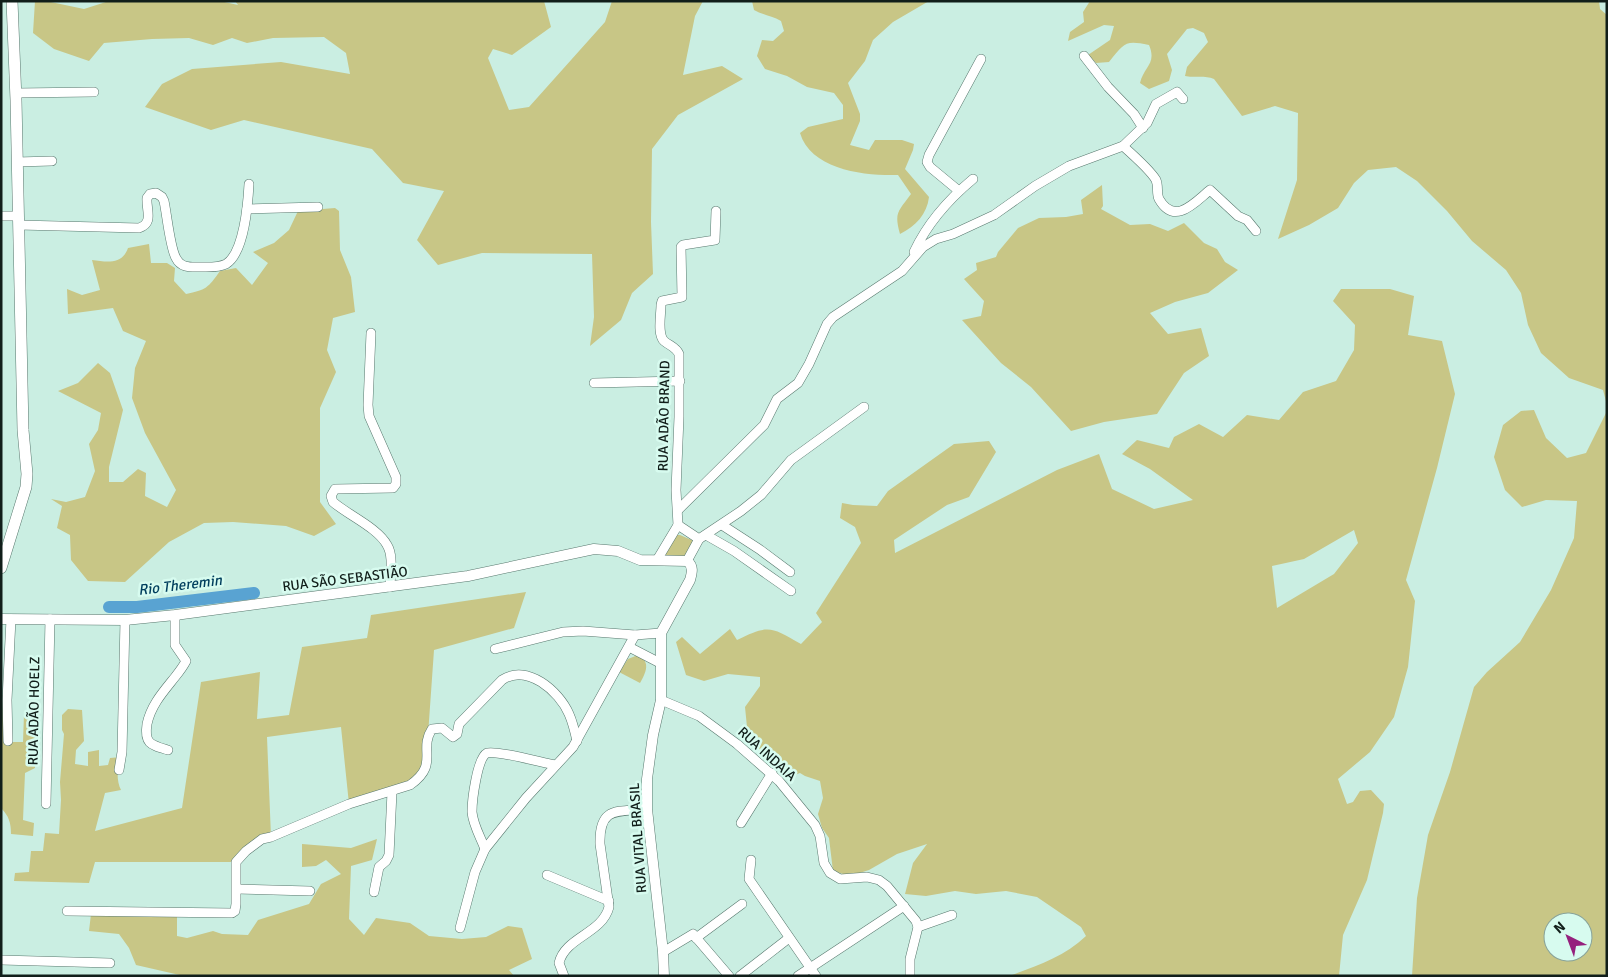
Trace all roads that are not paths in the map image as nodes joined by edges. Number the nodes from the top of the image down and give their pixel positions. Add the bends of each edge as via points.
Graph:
1 (12, 1) edge
2 (1084, 56) dead end
3 (981, 59) dead end
4 (94, 92) dead end
5 (16, 93) junction
6 (1183, 99) dead end
7 (1143, 128) junction
8 (1124, 146) junction
9 (52, 161) dead end
10 (17, 162) junction
11 (973, 179) dead end
12 (249, 184) dead end
13 (959, 191) junction
14 (318, 208) dead end
15 (248, 210) junction
16 (716, 211) dead end
17 (1, 216) edge
18 (18, 220) junction
19 (1256, 231) dead end
20 (910, 262) junction
21 (371, 333) dead end
22 (680, 381) junction
23 (594, 383) dead end
24 (864, 408) dead end
25 (678, 510) junction
26 (678, 525) junction
27 (722, 525) junction
28 (703, 537) junction
29 (657, 560) junction
30 (687, 561) junction
31 (1, 568) edge
32 (790, 572) dead end
33 (390, 587) junction
34 (790, 591) dead end
35 (175, 615) junction
36 (6, 619) edge
37 (50, 619) junction
38 (125, 620) junction
39 (661, 633) junction
40 (635, 635) junction
41 (629, 647) junction
42 (495, 649) dead end
43 (660, 663) junction
44 (661, 700) junction
45 (8, 741) dead end
46 (577, 741) junction
47 (168, 750) dead end
48 (556, 765) junction
49 (119, 770) dead end
50 (772, 773) junction
51 (392, 792) junction
52 (46, 804) dead end
53 (647, 810) junction
54 (741, 823) dead end
55 (485, 849) junction
56 (751, 860) dead end
57 (547, 875) dead end
58 (237, 889) junction
59 (310, 891) dead end
60 (374, 892) dead end
61 (609, 901) junction
62 (742, 904) dead end
63 (904, 906) junction
64 (67, 911) dead end
65 (952, 915) dead end
66 (918, 927) junction
67 (460, 928) dead end
68 (694, 936) junction
69 (790, 938) junction
70 (663, 952) junction
71 (1, 960) edge
72 (110, 963) dead end
73 (810, 967) junction
74 (564, 976) edge
75 (664, 976) edge
76 (729, 976) edge
77 (740, 976) edge
78 (798, 976) edge
79 (816, 976) edge
80 (910, 976) edge

1 - 5 main road
2 - 7 street
3 - 13 street via 929,155 930,167
4 - 5 street
5 - 10 main road
6 - 7 street via 1178,92 1156,104
7 - 8 street
8 - 19 street via 1155,179 1159,199 1170,210 1187,210 1210,190
8 - 20 street via 1069,166 994,215 936,239 923,247
9 - 10 street
10 - 18 main road
11 - 13 street
12 - 15 street
13 - 20 street via 930,226
14 - 15 street
15 - 18 street via 230,261 214,267 188,268 178,261 164,201 156,193 147,198 147,223 139,228
16 - 22 street, RUA ADÃO BRAND via 715,240 681,247 682,298 666,299 661,305 660,335 678,351
17 - 18 street
18 - 31 main road via 22,430 27,474
20 - 25 street via 902,271 833,317 798,383 777,399 764,425
21 - 33 street via 368,410 396,484 393,488 335,490 331,496 333,502 376,531 388,546
22 - 23 street
22 - 25 street, RUA ADÃO BRAND
24 - 27 street via 791,460 761,495
25 - 26 street, RUA ADÃO BRAND
26 - 28 street
26 - 29 street
27 - 28 street
27 - 32 street
28 - 30 street
28 - 34 street via 734,550
29 - 30 street, RUA SÃO SEBASTIÃO
29 - 33 street, RUA SÃO SEBASTIÃO via 640,560 618,551 594,549 468,576
30 - 39 street via 693,572
33 - 35 street, RUA SÃO SEBASTIÃO
35 - 38 street, RUA SÃO SEBASTIÃO
35 - 47 street via 176,645 186,661 153,706 146,732 150,743
36 - 37 street, RUA SÃO SEBASTIÃO
36 - 45 street
37 - 38 street, RUA SÃO SEBASTIÃO
37 - 52 street, RUA ADÃO HOELZ
38 - 49 street
39 - 40 street
39 - 43 street, RUA VITAL BRASIL
40 - 41 street
40 - 42 street via 563,632
41 - 43 street
41 - 46 street
43 - 44 street, RUA VITAL BRASIL
44 - 50 street, RUA INDAIA via 700,716
44 - 53 street, RUA VITAL BRASIL via 648,764
46 - 48 street
46 - 51 street via 569,713 546,686 524,675 509,675 459,724 453,737 442,728 432,729 428,735 424,773 410,785
48 - 55 street
48 - 55 street via 489,752 484,755 478,770 472,812
50 - 54 street
50 - 63 street, RUA INDAIA via 815,826 824,863 830,873 840,879 867,877 879,880
51 - 58 street via 349,804 262,839 236,862
51 - 60 street via 389,855 379,867
53 - 61 street via 612,812 605,818 600,844
53 - 70 street, RUA VITAL BRASIL
55 - 67 street via 475,872
56 - 69 street via 749,879
57 - 61 street
58 - 59 street
58 - 64 street via 236,911 229,914
61 - 74 street via 608,913 600,924 563,953 558,963
62 - 68 street
63 - 66 street, RUA INDAIA
63 - 73 street
65 - 66 street
66 - 80 street via 910,958
68 - 70 street
68 - 76 street
69 - 73 street
69 - 77 street
70 - 75 street, RUA VITAL BRASIL
71 - 72 street
73 - 78 street
73 - 79 street

